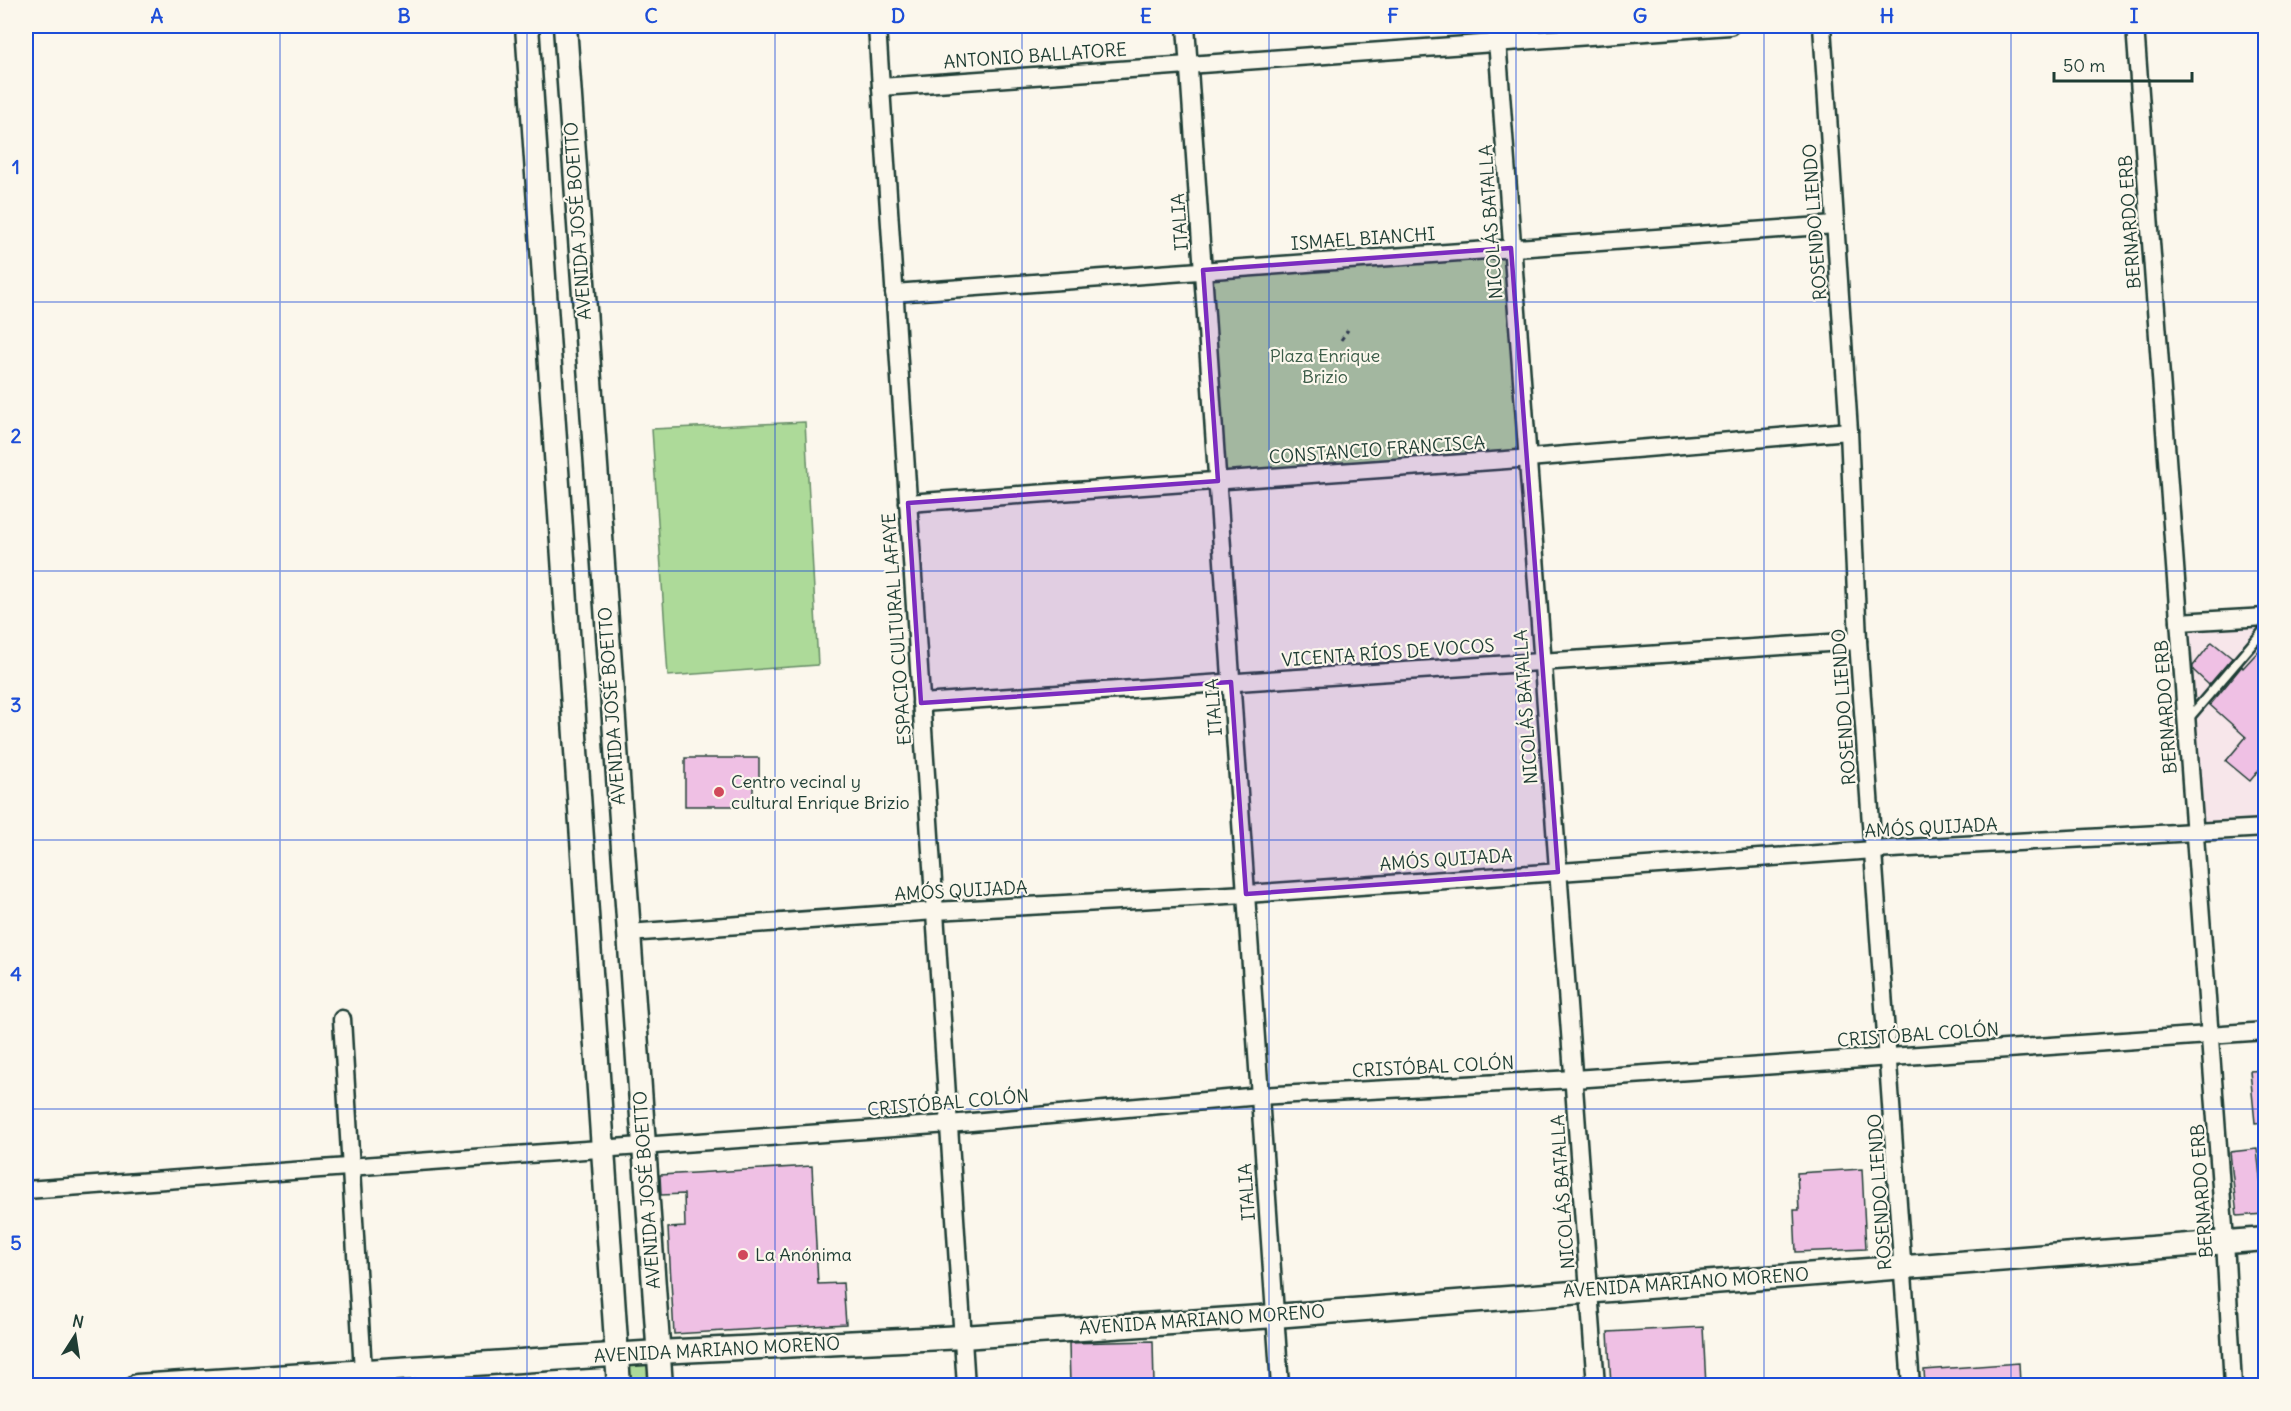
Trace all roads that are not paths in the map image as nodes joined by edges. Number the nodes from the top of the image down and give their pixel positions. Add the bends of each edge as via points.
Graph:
1 (527, 26) edge
2 (565, 26) edge
3 (877, 26) edge
4 (1186, 26) edge
5 (1730, 26) edge
6 (1822, 26) edge
7 (2135, 26) edge
8 (1497, 34) edge
9 (1189, 64) junction
10 (881, 87) junction
11 (1835, 225) junction
12 (1511, 248) junction
13 (1203, 270) junction
14 (894, 292) junction
15 (1849, 431) junction
16 (1529, 458) junction
17 (1218, 481) junction
18 (908, 503) junction
19 (2265, 617) edge
20 (2179, 622) junction
21 (2265, 628) edge
22 (1858, 641) junction
23 (1542, 662) junction
24 (1232, 682) junction
25 (921, 703) junction
26 (2186, 722) junction
27 (2265, 828) edge
28 (2195, 834) junction
29 (1874, 850) junction
30 (1558, 872) junction
31 (1246, 894) junction
32 (935, 911) junction
33 (628, 933) junction
34 (342, 1019) dead end
35 (2265, 1031) edge
36 (2210, 1035) junction
37 (1890, 1056) junction
38 (1574, 1079) junction
39 (1260, 1096) junction
40 (949, 1124) junction
41 (644, 1145) junction
42 (603, 1149) junction
43 (351, 1166) junction
44 (26, 1190) edge
45 (2265, 1239) edge
46 (2225, 1241) junction
47 (1905, 1268) junction
48 (1589, 1290) junction
49 (1275, 1316) junction
50 (963, 1337) junction
51 (658, 1353) junction
52 (617, 1356) junction
53 (363, 1371) junction
54 (137, 1386) edge
55 (619, 1386) edge
56 (661, 1386) edge
57 (966, 1386) edge
58 (1280, 1386) edge
59 (1596, 1386) edge
60 (1911, 1386) edge
61 (2233, 1386) edge

1 - 42 main road, AVENIDA JOSÉ BOETTO
2 - 33 main road, AVENIDA JOSÉ BOETTO
3 - 10 street, ESPACIO CULTURAL LAFAYE
4 - 9 street, ITALIA
5 - 8 street, ANTONIO BALLATORE
6 - 11 street, ROSENDO LIENDO
7 - 20 street, BERNARDO ERB
8 - 9 street, ANTONIO BALLATORE
8 - 12 street, NICOLÁS BATALLA
9 - 10 street, ANTONIO BALLATORE
9 - 13 street, ITALIA
10 - 14 street, ESPACIO CULTURAL LAFAYE
11 - 12 street, ISMAEL BIANCHI
11 - 15 street, ROSENDO LIENDO
12 - 13 street, ISMAEL BIANCHI
12 - 16 street, NICOLÁS BATALLA
13 - 14 street, ISMAEL BIANCHI
13 - 17 street, ITALIA
14 - 18 street, ESPACIO CULTURAL LAFAYE
15 - 16 street, CONSTANCIO FRANCISCA
15 - 22 street, ROSENDO LIENDO
16 - 17 street, CONSTANCIO FRANCISCA
16 - 23 street, NICOLÁS BATALLA
17 - 18 street, CONSTANCIO FRANCISCA
17 - 24 street, ITALIA
18 - 25 street, ESPACIO CULTURAL LAFAYE
19 - 20 street
20 - 26 street, BERNARDO ERB
21 - 26 lane
22 - 23 street, VICENTA RÍOS DE VOCOS
22 - 29 street, ROSENDO LIENDO
23 - 24 street, VICENTA RÍOS DE VOCOS
23 - 30 street, NICOLÁS BATALLA
24 - 25 street, VICENTA RÍOS DE VOCOS
24 - 31 street, ITALIA
25 - 32 street, ESPACIO CULTURAL LAFAYE
26 - 28 street, BERNARDO ERB
27 - 28 street, AMÓS QUIJADA
28 - 29 street, AMÓS QUIJADA
28 - 36 street, BERNARDO ERB
29 - 30 street, AMÓS QUIJADA
29 - 37 street, ROSENDO LIENDO
30 - 31 street, AMÓS QUIJADA
30 - 38 street, NICOLÁS BATALLA
31 - 32 street, AMÓS QUIJADA
31 - 39 street, ITALIA
32 - 33 street, AMÓS QUIJADA
32 - 40 street, ESPACIO CULTURAL LAFAYE
33 - 41 main road, AVENIDA JOSÉ BOETTO
34 - 43 street
35 - 36 street, CRISTÓBAL COLÓN
36 - 37 street, CRISTÓBAL COLÓN
36 - 46 street, BERNARDO ERB
37 - 38 street, CRISTÓBAL COLÓN
37 - 47 street, ROSENDO LIENDO
38 - 39 street, CRISTÓBAL COLÓN
38 - 48 street, NICOLÁS BATALLA
39 - 40 street, CRISTÓBAL COLÓN
39 - 49 street, ITALIA
40 - 41 street, CRISTÓBAL COLÓN
40 - 50 street, ESPACIO CULTURAL LAFAYE
41 - 42 street, CRISTÓBAL COLÓN
41 - 51 main road, AVENIDA JOSÉ BOETTO
42 - 43 street, CRISTÓBAL COLÓN
42 - 52 main road, AVENIDA JOSÉ BOETTO
43 - 44 street, CRISTÓBAL COLÓN
43 - 53 street
45 - 46 main road, AVENIDA MARIANO MORENO
46 - 47 main road, AVENIDA MARIANO MORENO
46 - 61 street, BERNARDO ERB
47 - 48 main road, AVENIDA MARIANO MORENO
47 - 60 street, ROSENDO LIENDO
48 - 49 main road, AVENIDA MARIANO MORENO
48 - 59 street, NICOLÁS BATALLA
49 - 50 main road, AVENIDA MARIANO MORENO
49 - 58 street, ITALIA
50 - 51 main road, AVENIDA MARIANO MORENO
50 - 57 street, ESPACIO CULTURAL LAFAYE
51 - 52 main road, AVENIDA MARIANO MORENO
51 - 56 main road, AVENIDA JOSÉ BOETTO
52 - 53 main road, AVENIDA MARIANO MORENO
52 - 55 main road, AVENIDA JOSÉ BOETTO
53 - 54 main road, AVENIDA MARIANO MORENO

